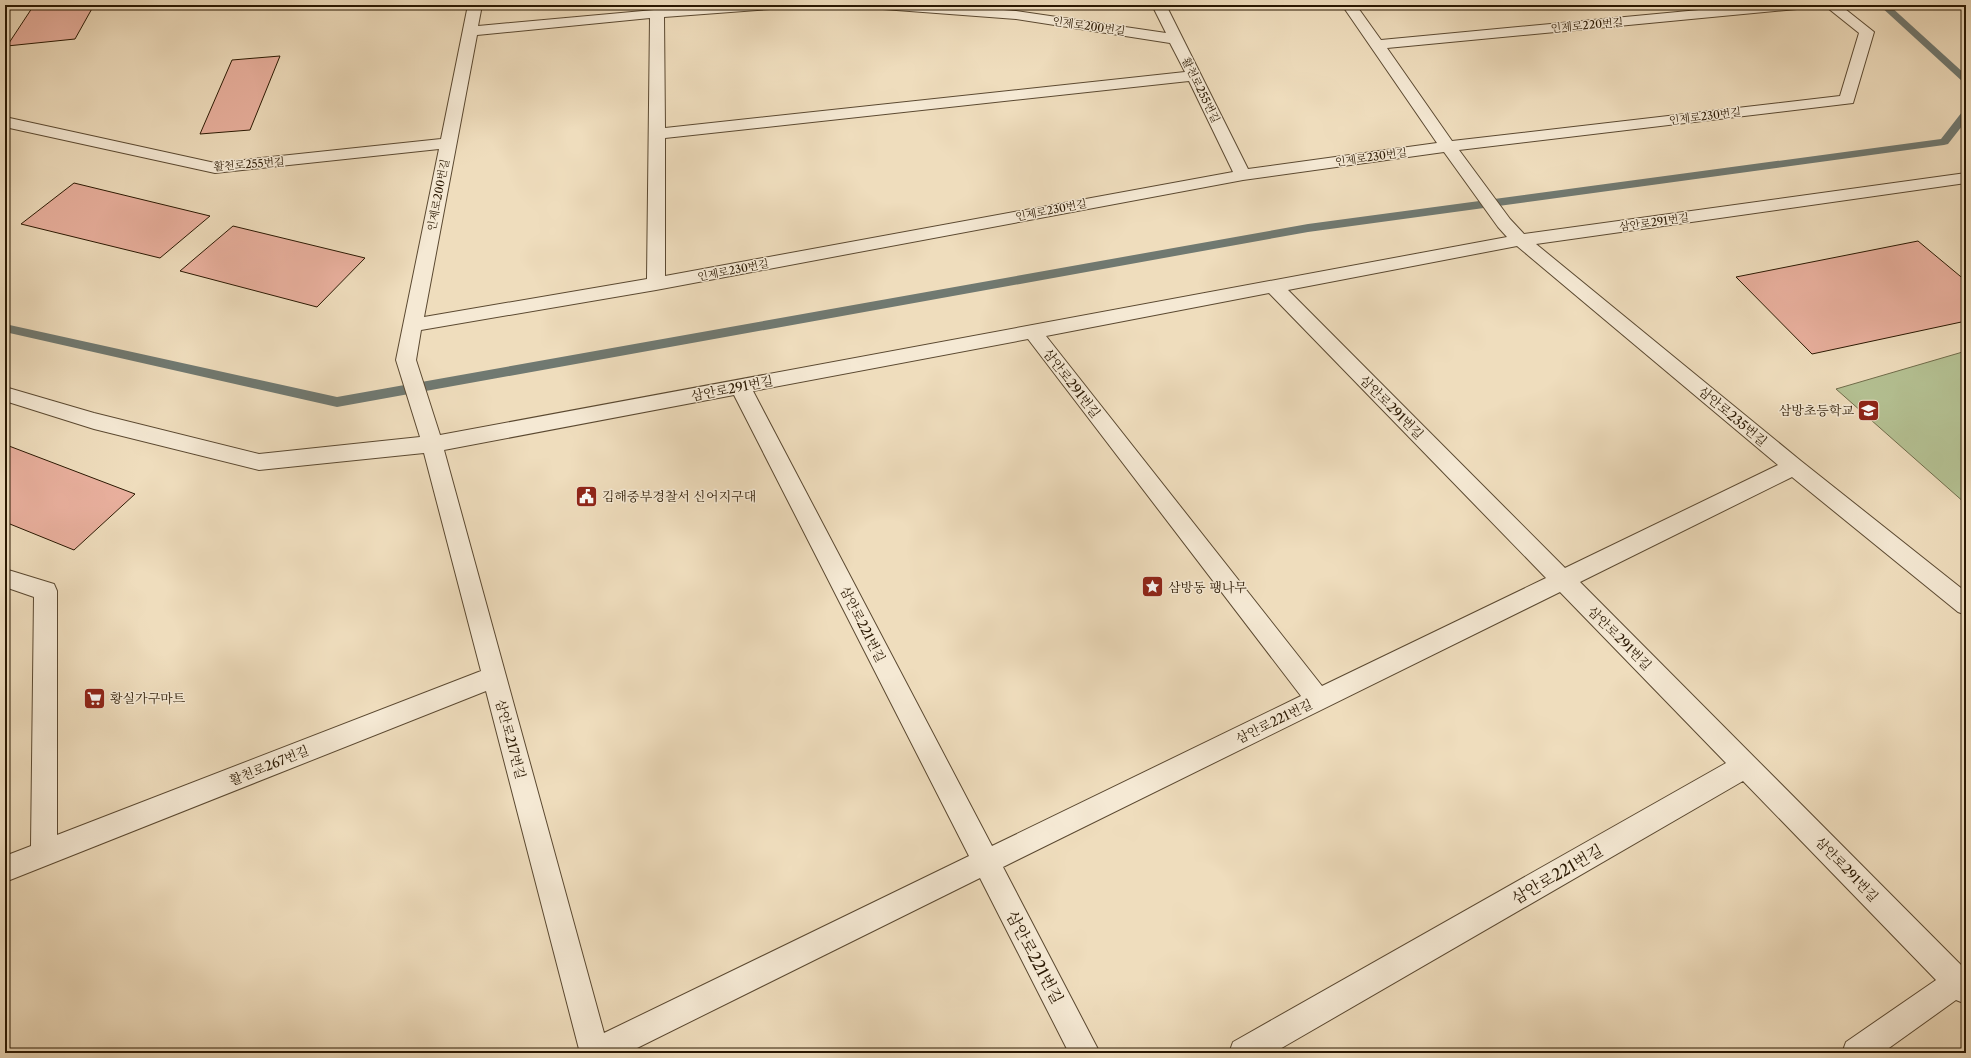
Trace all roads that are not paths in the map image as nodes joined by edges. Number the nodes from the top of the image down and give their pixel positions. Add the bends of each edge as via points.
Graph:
1 (475, 5) edge
2 (770, 5) edge
3 (883, 5) edge
4 (1159, 5) edge
5 (1349, 5) edge
6 (1797, 5) edge
7 (1831, 5) edge
8 (657, 13) junction
9 (470, 31) junction
10 (1176, 39) junction
11 (1377, 45) junction
12 (1194, 76) junction
13 (5, 122) edge
14 (656, 134) junction
15 (448, 143) junction
16 (1448, 146) junction
17 (1242, 175) junction
18 (1966, 178) edge
19 (1520, 240) junction
20 (656, 284) junction
21 (1273, 286) junction
22 (413, 325) junction
23 (1032, 331) junction
24 (406, 360) joint
25 (740, 386) junction
26 (5, 394) edge
27 (429, 434) junction
28 (1794, 467) junction
29 (5, 578) edge
30 (1562, 580) junction
31 (1966, 605) edge
32 (495, 676) junction
33 (1319, 700) junction
34 (1745, 766) junction
35 (44, 854) junction
36 (985, 862) junction
37 (5, 869) edge
38 (1962, 986) edge
39 (595, 1053) edge
40 (1085, 1053) edge
41 (1244, 1053) edge
42 (1857, 1053) edge

1 - 9 street, 인제로200번길
2 - 8 street
3 - 10 street, 인제로200번길 via 1016,15
4 - 10 street, 활천로255번길
5 - 11 street
6 - 11 street, 인제로220번길
7 - 16 street, 인제로230번길 via 1867,32 1847,100
8 - 9 street
8 - 14 street
9 - 15 street, 인제로200번길
10 - 12 street, 활천로255번길
11 - 16 street
12 - 14 street
12 - 17 street, 활천로255번길
13 - 15 street, 활천로255번길 via 215,168
14 - 20 street
15 - 22 street, 인제로200번길
16 - 17 street, 인제로230번길
16 - 19 street, 삼안로235번길 via 1504,223
17 - 20 street, 인제로230번길
18 - 19 street, 삼안로291번길
19 - 21 street, 삼안로291번길
19 - 28 street, 삼안로235번길
20 - 22 street, 인제로230번길
21 - 23 street, 삼안로291번길
21 - 30 street, 삼안로291번길
22 - 24 street, 인제로200번길
23 - 25 street, 삼안로291번길
23 - 33 street, 삼안로291번길
24 - 27 street, 삼안로217번길
25 - 27 street, 삼안로291번길
25 - 36 street, 삼안로221번길
26 - 27 street via 94,421 259,462
27 - 32 street, 삼안로217번길
28 - 30 street, 삼안로221번길
28 - 31 street, 삼안로235번길
29 - 35 street via 46,591
30 - 33 street, 삼안로221번길
30 - 34 street, 삼안로291번길
32 - 35 street, 활천로267번길
32 - 39 street, 삼안로217번길
33 - 36 street, 삼안로221번길
34 - 38 street, 삼안로291번길
34 - 41 street, 삼안로221번길
35 - 37 street, 활천로267번길
36 - 39 street
36 - 40 street, 삼안로221번길
38 - 42 street

